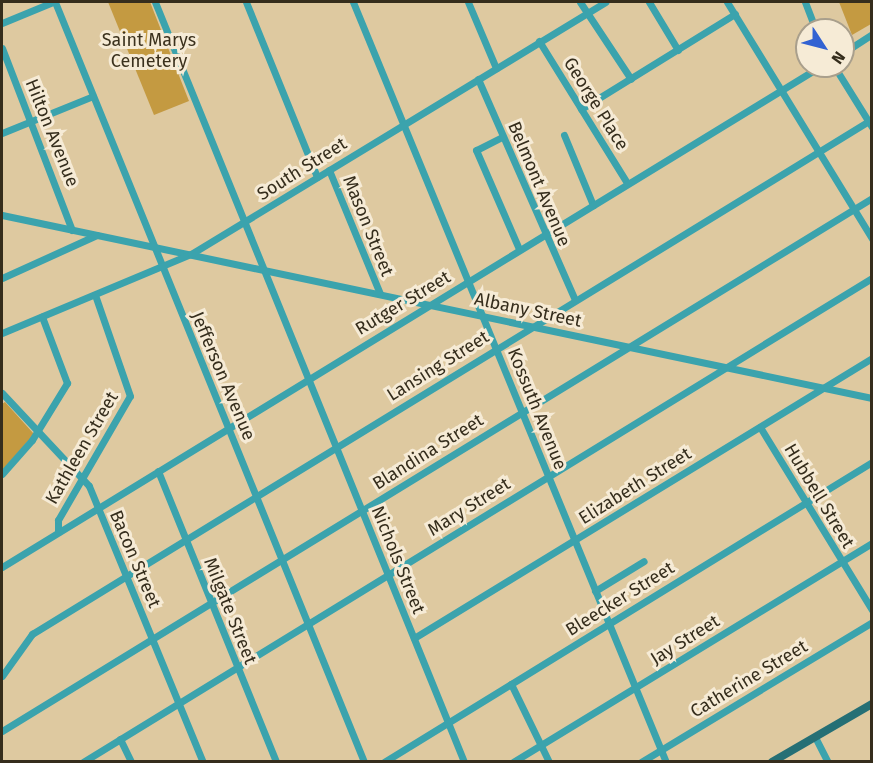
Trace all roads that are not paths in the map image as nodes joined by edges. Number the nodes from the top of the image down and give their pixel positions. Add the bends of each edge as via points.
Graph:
1 (54, 2) edge
2 (155, 2) edge
3 (246, 2) edge
4 (353, 2) edge
5 (468, 2) edge
6 (580, 2) edge
7 (605, 2) edge
8 (649, 2) edge
9 (727, 2) edge
10 (805, 2) edge
11 (588, 12) junction
12 (735, 14) junction
13 (811, 18) edge
14 (2, 23) edge
15 (872, 34) edge
16 (539, 41) junction
17 (855, 45) edge
18 (2, 48) edge
19 (678, 50) junction
20 (496, 68) junction
21 (800, 78) edge
22 (842, 78) edge
23 (478, 79) junction
24 (631, 79) junction
25 (781, 89) junction
26 (93, 96) junction
27 (581, 109) junction
28 (31, 121) junction
29 (870, 122) edge
30 (404, 125) junction
31 (2, 133) edge
32 (564, 135) dead end
33 (502, 137) junction
34 (819, 151) junction
35 (329, 170) junction
36 (317, 177) junction
37 (627, 183) junction
38 (872, 198) edge
39 (593, 205) junction
40 (854, 209) junction
41 (2, 215) edge
42 (245, 222) junction
43 (72, 230) junction
44 (97, 235) junction
45 (543, 235) junction
46 (872, 239) edge
47 (154, 247) junction
48 (519, 249) junction
49 (191, 254) junction
50 (162, 267) junction
51 (264, 270) junction
52 (2, 278) edge
53 (872, 278) edge
54 (468, 281) junction
55 (380, 294) junction
56 (95, 295) junction
57 (575, 300) junction
58 (430, 305) junction
59 (483, 316) junction
60 (42, 317) junction
61 (530, 327) junction
62 (2, 333) edge
63 (629, 347) junction
64 (496, 348) junction
65 (872, 358) edge
66 (727, 367) junction
67 (308, 379) junction
68 (823, 388) junction
69 (3, 396) edge
70 (872, 398) edge
71 (522, 412) junction
72 (760, 427) junction
73 (228, 428) junction
74 (38, 431) junction
75 (335, 446) junction
76 (872, 462) edge
77 (158, 471) junction
78 (2, 474) edge
79 (548, 476) junction
80 (83, 478) junction
81 (256, 495) junction
82 (806, 502) junction
83 (98, 508) junction
84 (362, 511) junction
85 (58, 532) junction
86 (185, 539) junction
87 (575, 540) junction
88 (872, 543) edge
89 (282, 559) junction
90 (644, 561) dead end
91 (841, 561) junction
92 (2, 567) edge
93 (388, 574) junction
94 (126, 575) junction
95 (595, 591) junction
96 (211, 603) junction
97 (872, 610) edge
98 (872, 622) edge
99 (308, 623) junction
100 (609, 623) junction
101 (414, 638) junction
102 (153, 639) junction
103 (237, 667) junction
104 (2, 676) edge
105 (511, 684) junction
106 (635, 687) junction
107 (179, 703) junction
108 (872, 704) edge
109 (448, 723) junction
110 (2, 731) edge
111 (815, 737) junction
112 (120, 739) junction
113 (542, 745) junction
114 (661, 750) junction
115 (83, 762) edge
116 (131, 762) edge
117 (203, 762) edge
118 (276, 762) edge
119 (364, 762) edge
120 (384, 762) edge
121 (464, 762) edge
122 (513, 762) edge
123 (549, 762) edge
124 (641, 762) edge
125 (666, 762) edge
126 (772, 762) edge
127 (828, 762) edge

1 - 14 street
1 - 26 street, Jefferson Avenue
2 - 42 street, Nichols Street
3 - 36 street
4 - 30 street, Kossuth Avenue
5 - 20 street
6 - 11 street
7 - 11 street, South Street
8 - 19 street
9 - 12 street
10 - 13 street
11 - 16 street, South Street
11 - 24 street
12 - 19 street
12 - 25 street
15 - 17 street
16 - 20 street, South Street
16 - 27 street, George Place
18 - 28 street, Hilton Avenue
19 - 24 street
20 - 23 street, South Street
21 - 25 street, Rutger Street
22 - 29 street
23 - 30 street, South Street
23 - 33 street, Belmont Avenue
24 - 27 street
25 - 34 street
25 - 37 street, Rutger Street
26 - 28 street
26 - 47 street, Jefferson Avenue
27 - 37 street, George Place
28 - 31 street
28 - 43 street, Hilton Avenue
29 - 34 street, Lansing Street
30 - 35 street, South Street
30 - 54 street, Kossuth Avenue
32 - 39 street
33 - 45 street, Belmont Avenue
33 - 48 street via 476,150
34 - 40 street
34 - 57 street, Lansing Street
35 - 36 street, South Street
35 - 55 street, Mason Street
36 - 42 street, South Street
37 - 39 street, Rutger Street
38 - 40 street, Blandina Street
39 - 45 street, Rutger Street
40 - 46 street
40 - 63 street, Blandina Street
41 - 43 street, Albany Street
42 - 49 street, South Street
42 - 51 street, Nichols Street
43 - 44 street, Albany Street
44 - 47 street, Albany Street
44 - 52 street
45 - 48 street, Rutger Street
45 - 57 street, Belmont Avenue
47 - 49 street, Albany Street
47 - 50 street, Jefferson Avenue
48 - 54 street, Rutger Street
49 - 50 street, South Street
49 - 51 street, Albany Street
50 - 56 street, South Street
50 - 73 street, Jefferson Avenue
51 - 55 street, Albany Street
51 - 67 street, Nichols Street
53 - 66 street, Mary Street
54 - 58 street, Rutger Street
54 - 59 street, Kossuth Avenue
55 - 58 street, Albany Street
56 - 60 street, South Street
56 - 80 street, Kathleen Street via 130,396
57 - 61 street, Lansing Street
58 - 59 street, Albany Street
58 - 67 street, Rutger Street
59 - 61 street, Albany Street
59 - 64 street, Kossuth Avenue
60 - 62 street, South Street
60 - 74 street via 67,379
61 - 63 street, Albany Street
61 - 64 street, Lansing Street
63 - 66 street, Albany Street
63 - 71 street, Blandina Street
64 - 71 street, Kossuth Avenue
64 - 75 street, Lansing Street
65 - 68 street, Elizabeth Street
66 - 68 street, Albany Street
66 - 79 street, Mary Street
67 - 73 street, Rutger Street
67 - 75 street, Nichols Street
68 - 70 street, Albany Street
68 - 72 street, Elizabeth Street
69 - 74 street, Bacon Street
71 - 79 street, Kossuth Avenue
71 - 84 street, Blandina Street
72 - 82 street, Hubbell Street
72 - 87 street, Elizabeth Street
73 - 77 street, Rutger Street
73 - 81 street, Jefferson Avenue
74 - 78 street
74 - 80 street, Bacon Street
75 - 81 street, Lansing Street
75 - 84 street, Nichols Street
76 - 82 street, Bleecker Street
77 - 83 street, Rutger Street
77 - 86 street, Milgate Street
79 - 87 street, Kossuth Avenue
79 - 93 street, Mary Street
80 - 83 street, Bacon Street
80 - 85 street, Kathleen Street via 58,520
81 - 86 street, Lansing Street
81 - 89 street, Jefferson Avenue
82 - 91 street, Hubbell Street
82 - 100 street, Bleecker Street
83 - 85 street, Rutger Street
83 - 94 street, Bacon Street
84 - 89 street, Blandina Street
84 - 93 street, Nichols Street
85 - 92 street, Rutger Street
86 - 94 street, Lansing Street
86 - 96 street, Milgate Street
87 - 95 street, Kossuth Avenue
87 - 101 street, Elizabeth Street
88 - 91 street, Jay Street
89 - 96 street, Blandina Street
89 - 99 street, Jefferson Avenue
90 - 95 street
91 - 97 street, Hubbell Street
91 - 106 street, Jay Street
93 - 99 street, Mary Street
93 - 101 street, Nichols Street
94 - 102 street, Bacon Street
94 - 104 street, Lansing Street via 23,641
95 - 100 street, Kossuth Avenue
96 - 102 street, Blandina Street
96 - 103 street, Milgate Street
98 - 114 street, Catherine Street
99 - 103 street, Mary Street
99 - 119 street, Jefferson Avenue
100 - 105 street, Bleecker Street
100 - 106 street, Kossuth Avenue
101 - 109 street, Nichols Street
102 - 107 street, Bacon Street
102 - 110 street, Blandina Street
103 - 107 street, Mary Street
103 - 118 street, Milgate Street
105 - 109 street, Bleecker Street
105 - 113 street
106 - 113 street, Jay Street
106 - 114 street, Kossuth Avenue
107 - 112 street, Mary Street
107 - 117 street, Bacon Street
108 - 111 main road
109 - 120 street, Bleecker Street
109 - 121 street, Nichols Street
111 - 126 main road
111 - 127 street
112 - 115 street, Mary Street
112 - 116 street
113 - 122 street, Jay Street
113 - 123 street
114 - 124 street, Catherine Street
114 - 125 street, Kossuth Avenue

